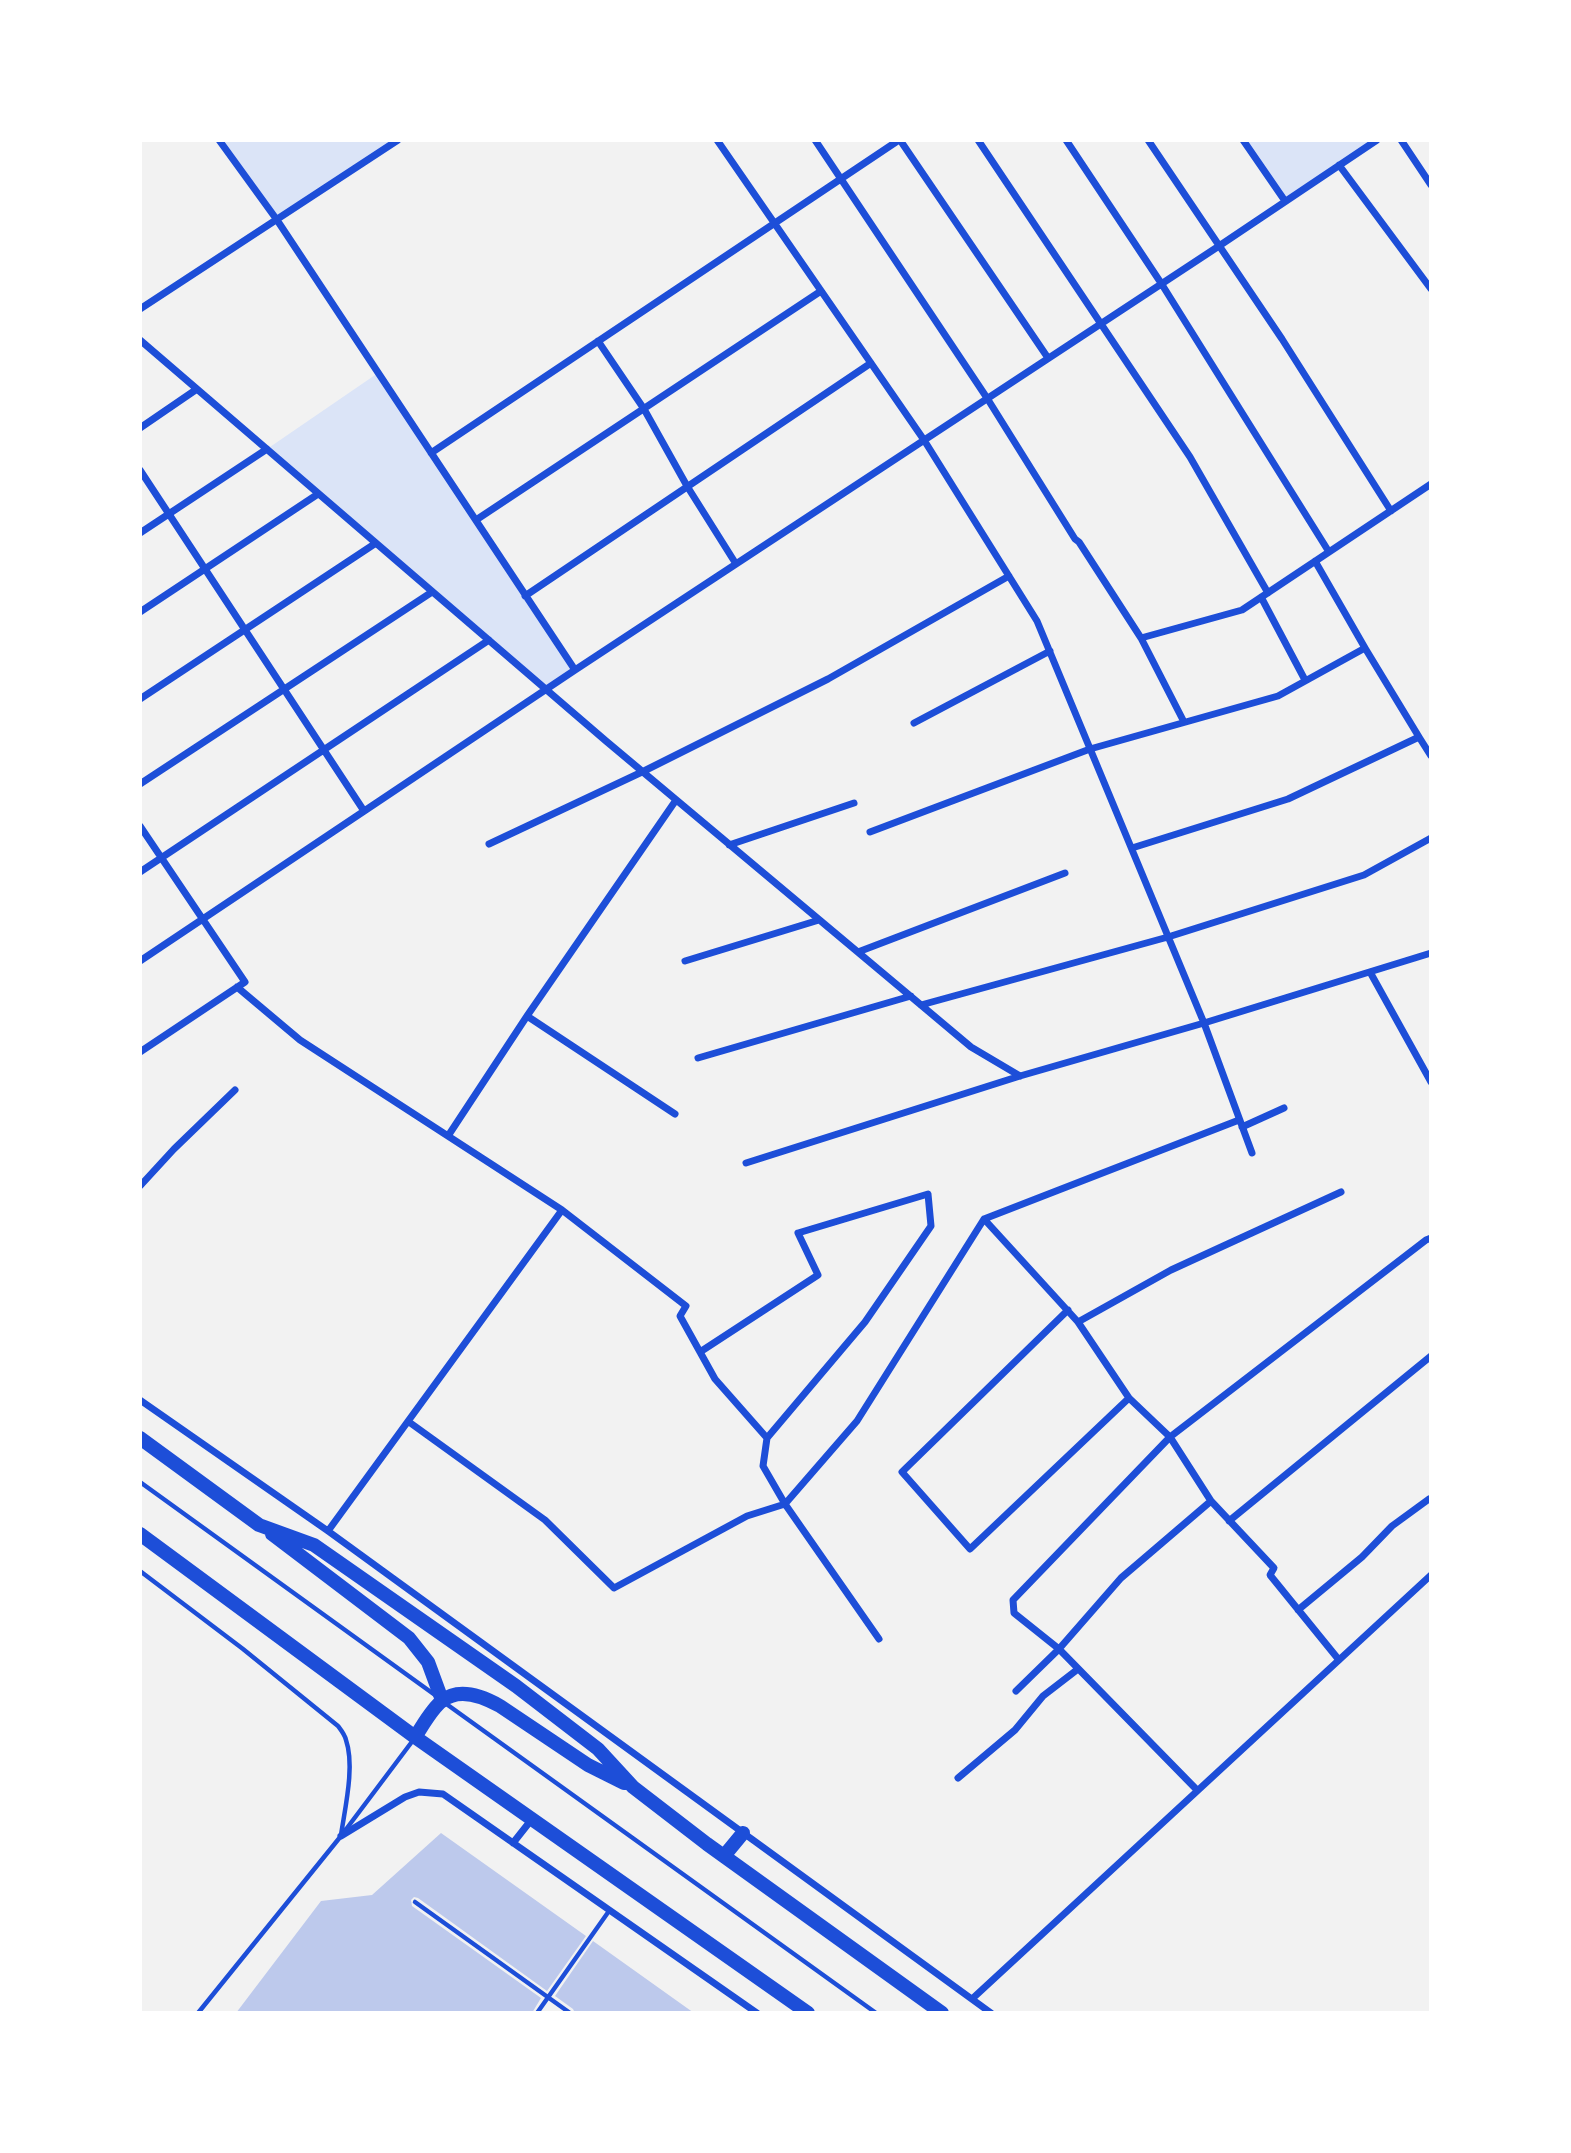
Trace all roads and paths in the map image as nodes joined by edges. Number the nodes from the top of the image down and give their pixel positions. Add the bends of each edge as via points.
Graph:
1 (219, 140) edge
2 (398, 140) edge
3 (717, 140) edge
4 (815, 140) edge
5 (900, 140) edge
6 (978, 140) edge
7 (1066, 140) edge
8 (1148, 140) edge
9 (1243, 140) edge
10 (1377, 140) edge
11 (1401, 140) edge
12 (1339, 165) junction
13 (841, 180) junction
14 (1431, 185) edge
15 (1285, 201) junction
16 (277, 219) junction
17 (774, 222) junction
18 (1219, 246) junction
19 (1161, 283) junction
20 (1431, 289) edge
21 (821, 291) junction
22 (140, 309) edge
23 (1100, 323) junction
24 (140, 340) edge
25 (598, 341) junction
26 (1048, 358) junction
27 (871, 363) junction
28 (197, 389) junction
29 (987, 398) junction
30 (644, 409) junction
31 (140, 428) edge
32 (924, 440) junction
33 (267, 449) junction
34 (432, 453) junction
35 (140, 470) edge
36 (1431, 484) edge
37 (687, 486) junction
38 (318, 494) junction
39 (1391, 511) junction
40 (169, 514) junction
41 (475, 520) junction
42 (140, 533) edge
43 (376, 543) junction
44 (1329, 552) junction
45 (1315, 561) junction
46 (736, 564) junction
47 (205, 569) junction
48 (1009, 576) junction
49 (432, 592) junction
50 (1265, 595) junction
51 (525, 596) junction
52 (140, 612) edge
53 (246, 629) junction
54 (1141, 638) junction
55 (489, 640) junction
56 (1365, 648) junction
57 (1050, 651) junction
58 (575, 670) junction
59 (1306, 680) junction
60 (284, 690) junction
61 (546, 690) junction
62 (140, 699) edge
63 (1184, 722) junction
64 (914, 723) dead end
65 (1419, 737) junction
66 (1090, 749) junction
67 (324, 750) junction
68 (1431, 756) edge
69 (642, 772) junction
70 (140, 784) edge
71 (676, 800) junction
72 (854, 803) dead end
73 (364, 811) junction
74 (140, 826) edge
75 (870, 832) dead end
76 (1431, 838) edge
77 (489, 844) dead end
78 (729, 845) junction
79 (1132, 848) junction
80 (160, 859) junction
81 (140, 872) edge
82 (1065, 873) dead end
83 (819, 919) junction
84 (202, 920) junction
85 (1168, 937) junction
86 (858, 952) junction
87 (1431, 953) edge
88 (140, 961) edge
89 (685, 961) dead end
90 (1370, 972) junction
91 (237, 987) junction
92 (911, 996) junction
93 (921, 1005) junction
94 (527, 1016) junction
95 (1204, 1023) junction
96 (140, 1052) edge
97 (698, 1058) dead end
98 (1020, 1076) junction
99 (1431, 1082) edge
100 (235, 1090) dead end
101 (1284, 1108) dead end
102 (675, 1114) dead end
103 (1241, 1123) junction
104 (448, 1136) junction
105 (1252, 1153) dead end
106 (746, 1163) dead end
107 (140, 1186) edge
108 (1340, 1192) dead end
109 (562, 1210) junction
110 (984, 1219) junction
111 (1431, 1238) edge
112 (1068, 1310) junction
113 (1078, 1322) junction
114 (700, 1352) junction
115 (1431, 1356) edge
116 (1129, 1398) junction
117 (140, 1400) edge
118 (409, 1422) junction
119 (1170, 1437) junction
120 (140, 1438) edge
121 (766, 1438) junction
122 (140, 1482) edge
123 (1429, 1499) dead end
124 (1210, 1501) junction
125 (785, 1504) junction
126 (1229, 1521) junction
127 (258, 1525) junction
128 (328, 1531) junction
129 (140, 1534) edge
130 (140, 1571) edge
131 (1431, 1575) edge
132 (1298, 1610) junction
133 (879, 1639) dead end
134 (1059, 1649) junction
135 (1339, 1660) junction
136 (1079, 1669) junction
137 (1016, 1691) dead end
138 (442, 1700) junction
139 (415, 1737) junction
140 (958, 1778) dead end
141 (633, 1787) junction
142 (1197, 1790) junction
143 (531, 1819) junction
144 (743, 1833) junction
145 (341, 1836) junction
146 (513, 1843) junction
147 (724, 1856) junction
148 (415, 1902) dead end
149 (610, 1910) junction
150 (548, 1997) junction
151 (972, 1999) junction
152 (198, 2013) edge
153 (537, 2013) edge
154 (570, 2013) edge
155 (757, 2013) edge
156 (808, 2013) edge
157 (876, 2013) edge
158 (942, 2013) edge
159 (991, 2013) edge

1 - 16 street
2 - 16 street
3 - 17 street
4 - 13 street
5 - 13 street
5 - 26 street
6 - 23 street
7 - 19 street
8 - 18 street
9 - 15 street
10 - 12 street
11 - 14 street
12 - 15 street
12 - 20 street
13 - 17 street
13 - 29 street
15 - 18 street
16 - 22 street
16 - 34 street
17 - 21 street
17 - 25 street
18 - 19 street
18 - 39 street
19 - 23 street
19 - 44 street
21 - 27 street
21 - 30 street
23 - 26 street
23 - 50 street via 1189,457
24 - 28 street
25 - 30 street
25 - 34 street
26 - 29 street
27 - 32 street
27 - 37 street
28 - 31 street
28 - 33 street
29 - 32 street
29 - 54 street
30 - 37 street
30 - 41 street
32 - 46 street
32 - 48 street
33 - 38 street
33 - 40 street
34 - 41 street
35 - 40 street
36 - 39 street
37 - 46 street
37 - 51 street
38 - 43 street
38 - 47 street
39 - 44 street
40 - 42 street
40 - 47 street
41 - 51 street
43 - 49 street
43 - 53 street
44 - 45 street
45 - 50 street
45 - 56 street
46 - 58 street
47 - 52 street
47 - 53 street
48 - 57 street
48 - 69 street via 828,679
49 - 55 street
49 - 60 street
50 - 54 street via 1242,610
50 - 59 street
51 - 58 street
53 - 60 street
53 - 62 street
54 - 63 street
55 - 61 street
55 - 67 street
56 - 59 street
56 - 65 street
57 - 64 street
57 - 66 street
58 - 61 street
59 - 63 street via 1278,696
60 - 67 street
60 - 70 street
61 - 69 street
61 - 73 street
63 - 66 street
65 - 68 street
65 - 79 street via 1288,799
66 - 75 street
66 - 79 street
67 - 73 street
67 - 80 street
69 - 71 street
69 - 77 street
71 - 78 street
71 - 94 street
72 - 78 street
73 - 84 street
74 - 80 street
76 - 85 street via 1364,875
78 - 83 street
79 - 85 street
80 - 81 street
80 - 84 street
82 - 86 street
83 - 86 street
83 - 89 street
84 - 88 street
84 - 91 street via 245,982
85 - 93 street
85 - 95 street
86 - 92 street
87 - 90 street
90 - 95 street
90 - 99 street
91 - 96 street
91 - 104 street via 300,1040
92 - 93 street
92 - 97 street
93 - 98 street via 971,1047
94 - 102 street
94 - 104 street
95 - 98 street
95 - 103 street
98 - 106 street
100 - 107 street
101 - 103 street
103 - 105 street
103 - 110 street
104 - 109 street
108 - 113 street via 1171,1270
109 - 114 street via 686,1306 680,1316
109 - 118 street
110 - 112 street
110 - 125 street via 857,1421
111 - 119 street
112 - 113 street
112 - 116 street via 902,1472 970,1549
113 - 116 street
114 - 121 street via 715,1379
114 - 121 street via 818,1275 798,1233 928,1194 931,1226 864,1322
115 - 126 street
116 - 119 street
117 - 128 street
118 - 125 street via 545,1520 614,1588 747,1516
118 - 128 street
119 - 124 street
119 - 134 street via 1013,1600 1014,1613
120 - 127 main road
121 - 125 street via 763,1466
122 - 138 lane
123 - 132 street
124 - 126 street
124 - 134 street via 1121,1578
125 - 133 street
126 - 132 street via 1275,1568 1270,1575
127 - 138 main road via 409,1638 428,1662
127 - 141 main road via 314,1545 516,1686 598,1749
128 - 144 street
129 - 139 main road
130 - 145 lane via 338,1726 348,1754
131 - 135 street
132 - 135 street
134 - 136 street
134 - 137 street
135 - 142 street
136 - 140 street via 1043,1696 1015,1730
136 - 142 street
138 - 139 main road
138 - 141 main road via 458,1694 485,1698 588,1765
138 - 157 lane
139 - 143 main road
139 - 145 lane
141 - 147 main road
142 - 151 street
143 - 146 street
143 - 156 main road
144 - 147 main road
144 - 151 street
145 - 146 street via 419,1792 443,1794
145 - 152 lane
146 - 149 street
147 - 158 main road
148 - 150 lane
149 - 150 lane
149 - 155 street
150 - 153 lane
150 - 154 lane
151 - 159 street

